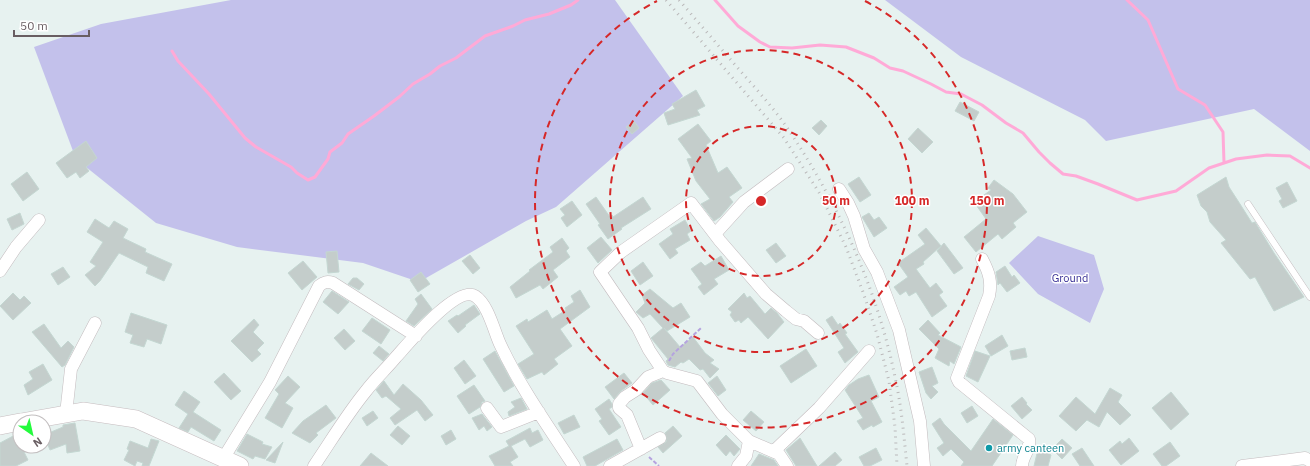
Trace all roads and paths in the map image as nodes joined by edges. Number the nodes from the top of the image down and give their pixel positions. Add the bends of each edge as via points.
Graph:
1 (788, 169) dead end
2 (839, 189) dead end
3 (1248, 204) dead end
4 (39, 220) dead end
5 (715, 234) junction
6 (982, 259) dead end
7 (0, 271) edge
8 (1310, 297) edge
9 (94, 323) dead end
10 (701, 328) dead end
11 (818, 333) dead end
12 (416, 336) junction
13 (869, 351) dead end
14 (663, 371) junction
15 (487, 408) dead end
16 (539, 412) junction
17 (66, 414) junction
18 (52, 416) edge
19 (12, 424) edge
20 (0, 426) edge
21 (660, 438) dead end
22 (749, 441) junction
23 (641, 449) junction
24 (774, 451) junction
25 (223, 459) junction
26 (1310, 461) edge
27 (240, 466) edge
28 (314, 466) edge
29 (574, 466) edge
30 (610, 466) edge
31 (738, 466) edge
32 (787, 466) edge
33 (924, 466) edge
34 (1022, 466) edge
35 (1242, 466) edge

1 - 5 street via 744,202
2 - 33 street via 854,216 863,245 877,272 899,330 920,421
3 - 8 lane
4 - 7 street
5 - 11 street via 766,294 786,312 804,321
5 - 14 street via 692,203 621,252 600,272
6 - 34 street via 990,276 989,296 957,378 989,408 1029,439 1030,446
9 - 17 street via 71,369
10 - 14 path via 673,354
12 - 16 street via 446,306 461,298 474,296 489,316 503,350
12 - 25 street via 333,282 322,283 270,382
12 - 28 street via 365,392
13 - 24 street via 819,408
14 - 22 street via 697,381 722,414
14 - 23 street via 648,377 619,404
15 - 16 street via 501,427
16 - 29 street
17 - 18 main road
17 - 25 main road via 83,411 136,419
19 - 20 main road
21 - 23 street
22 - 24 street
22 - 31 street via 746,456
23 - 30 street
24 - 32 street
25 - 27 main road
26 - 35 street via 1305,458

